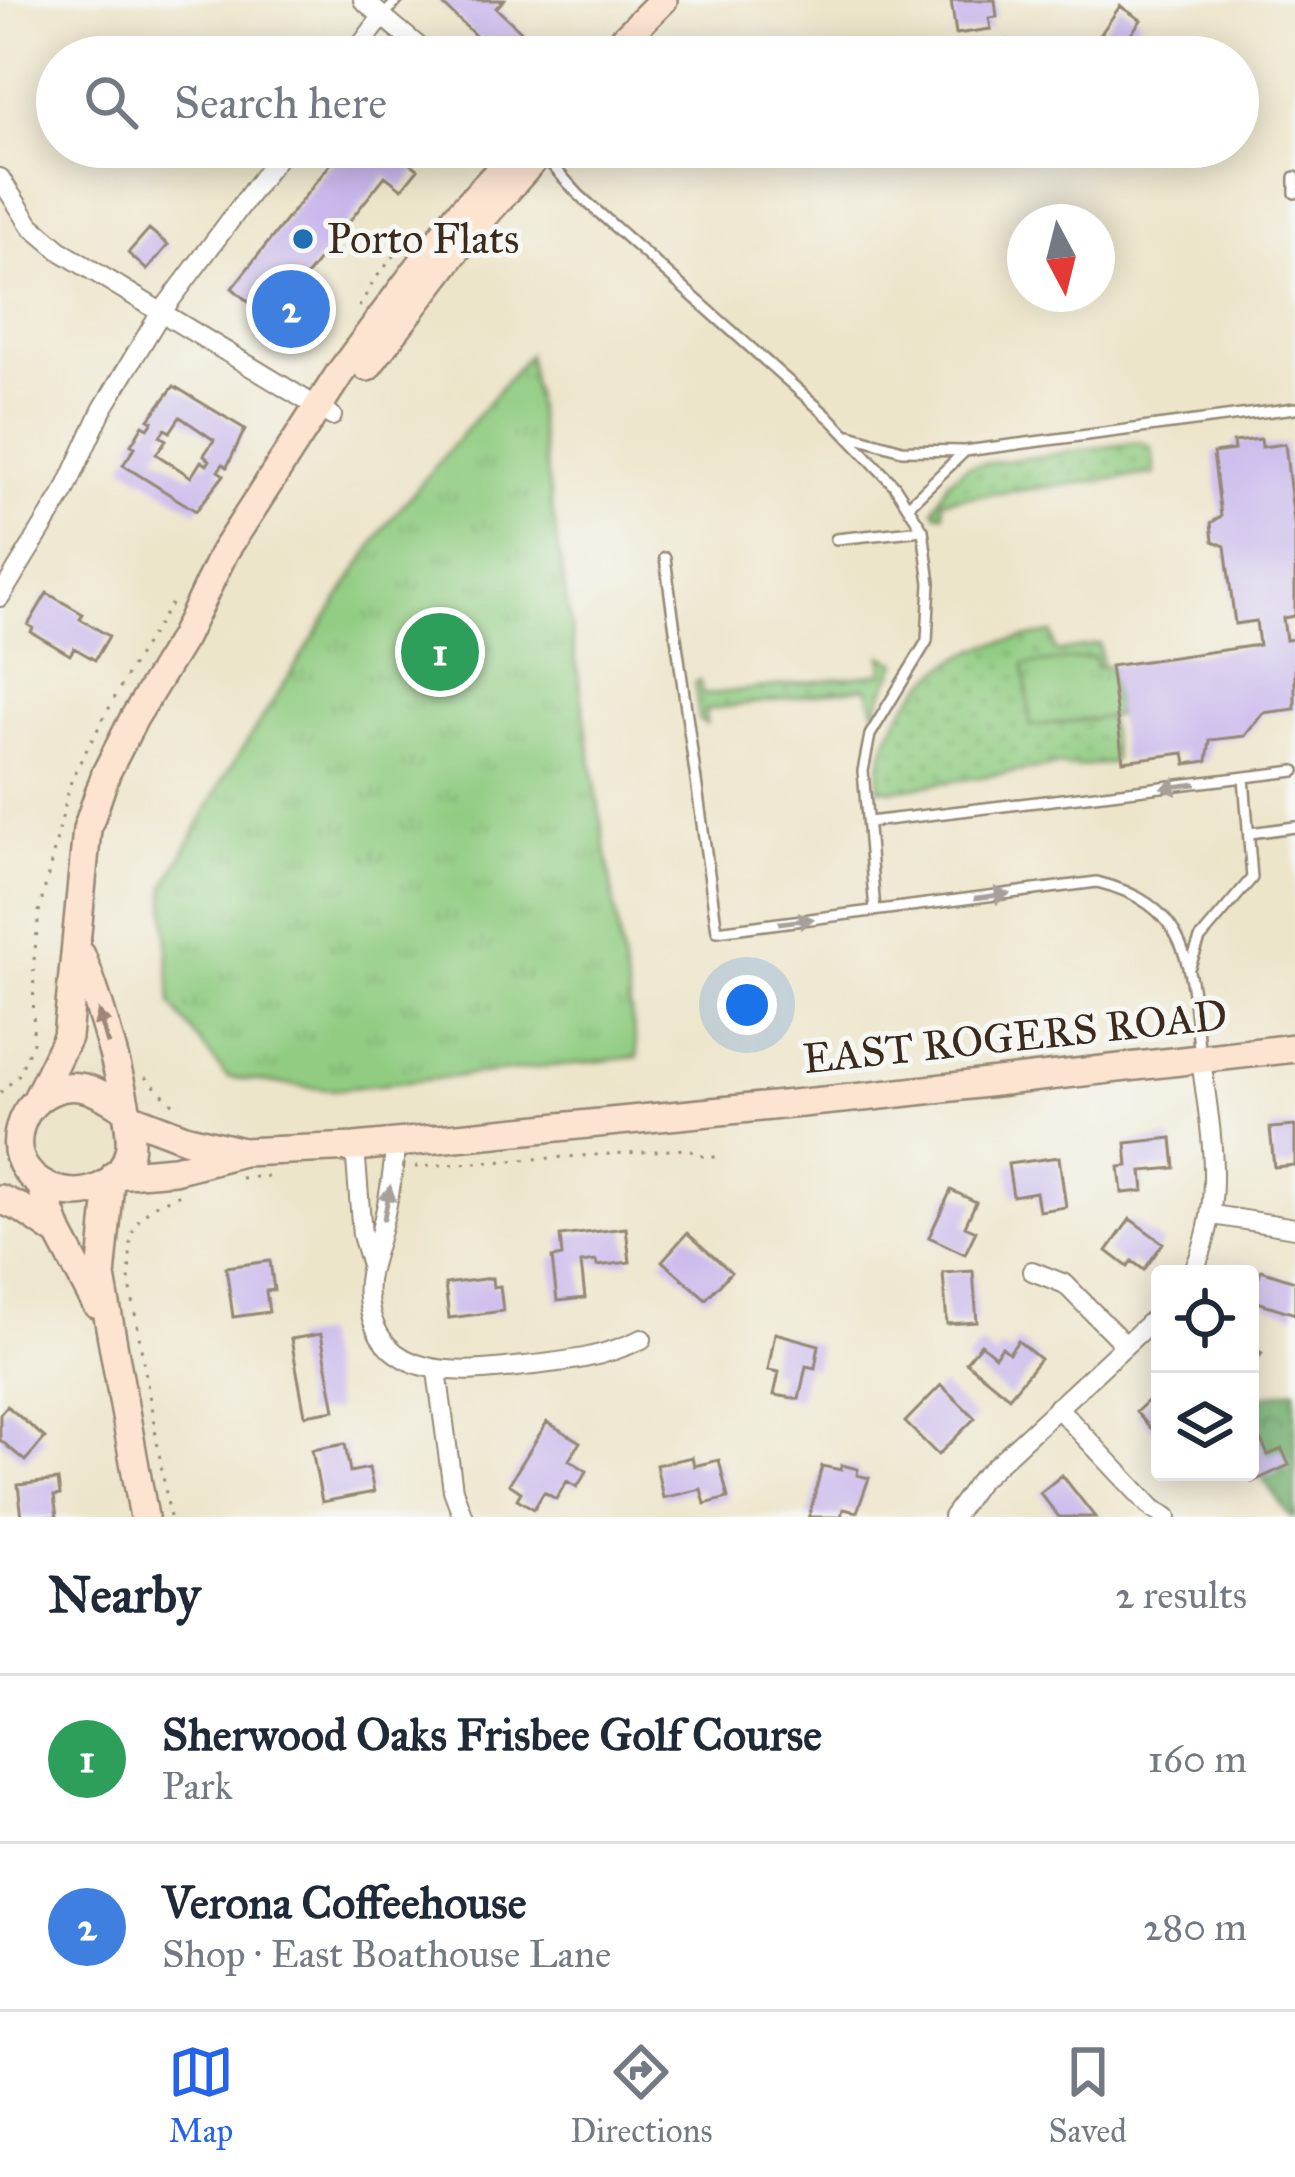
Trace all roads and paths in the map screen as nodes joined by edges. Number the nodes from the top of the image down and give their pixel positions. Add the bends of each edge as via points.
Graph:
1 (363, 0) edge
2 (398, 0) edge
3 (663, 0) edge
4 (685, 0) edge
5 (382, 16) junction
6 (367, 36) edge
7 (405, 36) edge
8 (627, 36) edge
9 (651, 36) edge
10 (269, 168) edge
11 (513, 168) edge
12 (554, 168) edge
13 (1295, 177) edge
14 (0, 178) edge
15 (1295, 193) edge
16 (160, 314) junction
17 (1295, 408) edge
18 (326, 412) junction
19 (845, 434) junction
20 (965, 451) junction
21 (908, 506) junction
22 (923, 530) junction
23 (836, 539) dead end
24 (665, 558) dead end
25 (0, 596) edge
26 (1295, 770) edge
27 (1244, 778) junction
28 (869, 822) junction
29 (1295, 827) edge
30 (1250, 832) junction
31 (875, 910) junction
32 (77, 946) junction
33 (1190, 966) junction
34 (1295, 1048) edge
35 (1201, 1060) junction
36 (141, 1073) dead end
37 (32, 1104) junction
38 (128, 1113) junction
39 (194, 1115) dead end
40 (0, 1123) edge
41 (356, 1147) junction
42 (243, 1152) junction
43 (402, 1155) junction
44 (721, 1156) dead end
45 (0, 1170) edge
46 (273, 1176) dead end
47 (112, 1179) junction
48 (230, 1179) dead end
49 (36, 1181) junction
50 (177, 1182) junction
51 (0, 1198) edge
52 (1213, 1215) junction
53 (1295, 1228) edge
54 (59, 1234) junction
55 (370, 1262) junction
56 (101, 1264) junction
57 (1195, 1265) edge
58 (1032, 1271) dead end
59 (1151, 1321) edge
60 (642, 1339) dead end
61 (111, 1341) junction
62 (1125, 1346) junction
63 (436, 1371) junction
64 (1057, 1407) junction
65 (144, 1517) edge
66 (170, 1517) edge
67 (464, 1517) edge
68 (953, 1517) edge
69 (1167, 1517) edge

1 - 5 street
2 - 5 lane
3 - 8 main road
4 - 9 main road
5 - 6 street
5 - 7 street
10 - 16 street
11 - 18 main road via 457,216 421,262 340,373
12 - 19 lane
13 - 15 lane
14 - 16 street via 31,226
16 - 18 street
16 - 25 street
17 - 20 lane
18 - 32 main road via 224,552 106,773 83,851
19 - 20 lane via 902,450
19 - 21 lane
20 - 21 lane
21 - 22 lane
22 - 23 lane
22 - 28 lane via 927,641 870,735 863,771
24 -> 31 lane via 717,931
26 - 27 lane
27 -> 28 lane
27 - 30 lane
28 - 31 lane
29 - 30 lane
30 - 33 lane via 1252,878 1200,939
31 -> 33 lane via 1097,882 1148,899
32 - 37 main road via 67,1037
38 -> 32 main road
33 - 35 lane
34 - 35 main road, EAST ROGERS ROAD
35 - 43 main road, EAST ROGERS ROAD
35 - 52 street
36 - 39 path via 174,1107
37 - 38 main road via 52,1090 80,1087
37 - 40 main road
37 - 49 main road via 18,1150
38 - 42 main road, EAST ROGERS ROAD
38 - 47 main road via 131,1146
41 - 42 main road, EAST ROGERS ROAD
41 - 43 main road, EAST ROGERS ROAD
41 - 55 street
42 - 50 main road, EAST ROGERS ROAD
43 - 44 path via 686,1149
55 -> 43 street
45 - 49 main road
46 - 48 path
47 - 49 main road via 80,1195
47 - 50 main road, EAST ROGERS ROAD
47 - 56 main road
49 - 54 main road
50 - 56 main road via 127,1201
50 - 66 path via 131,1235 129,1277
51 - 54 main road
52 - 53 street
52 - 57 street
54 - 61 main road
55 - 63 street via 367,1296 381,1335 405,1358
56 - 61 main road
58 - 62 street via 1065,1284
59 - 62 street
60 - 63 street via 605,1357
61 - 65 main road
62 - 64 street
63 - 67 street via 452,1490
64 - 68 street
64 - 69 street

